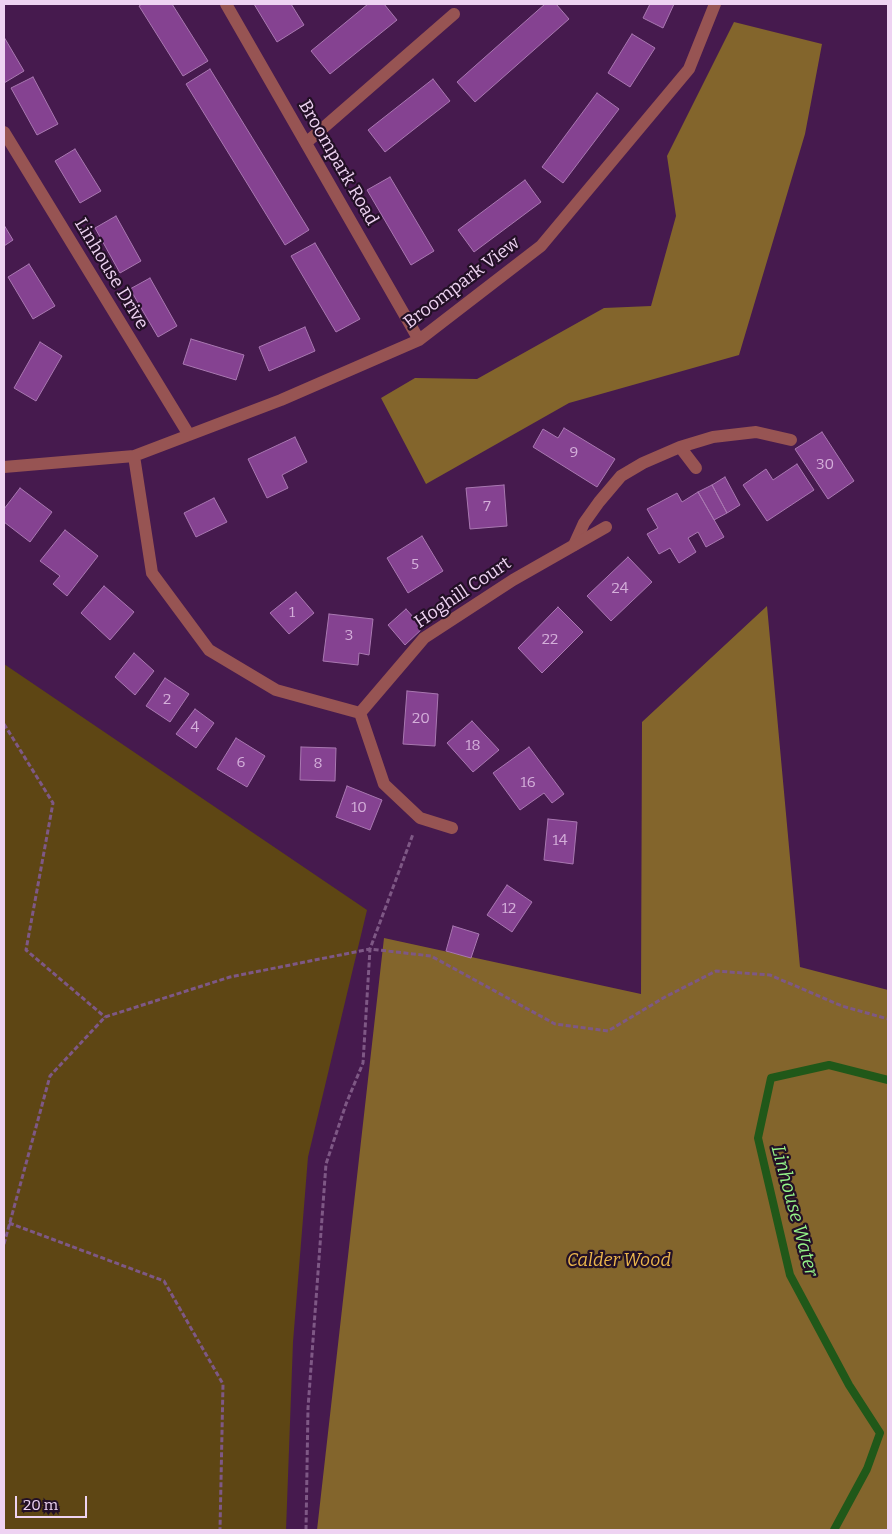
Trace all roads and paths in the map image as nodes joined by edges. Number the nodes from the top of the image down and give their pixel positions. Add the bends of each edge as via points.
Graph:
1 (226, 4) edge
2 (715, 4) edge
3 (454, 14) dead end
4 (4, 132) edge
5 (307, 142) junction
6 (419, 340) junction
7 (189, 435) junction
8 (791, 440) dead end
9 (680, 447) junction
10 (134, 456) junction
11 (4, 468) edge
12 (696, 468) dead end
13 (606, 528) dead end
14 (574, 545) junction
15 (360, 712) junction
16 (4, 724) edge
17 (420, 818) junction
18 (452, 828) dead end
19 (370, 949) junction
20 (105, 1016) junction
21 (888, 1018) edge
22 (9, 1223) junction
23 (4, 1244) edge
24 (220, 1530) edge
25 (306, 1530) edge

1 - 5 street, Broompark Road
2 - 6 street, Broompark View via 689,69 541,246
3 - 5 street
4 - 7 street, Linhouse Drive
5 - 6 street, Broompark Road
6 - 7 street, Broompark View via 281,400
7 - 10 street, Broompark View
8 - 9 street via 756,432 713,437
9 - 12 street
9 - 14 street via 621,476 584,523
10 - 11 street, Broompark View
10 - 15 street via 152,573 209,650 276,690
13 - 14 street, Hoghill Court
14 - 15 street, Hoghill Court via 424,638
15 - 17 street via 384,784
16 - 20 path via 54,803 26,950
17 - 18 street
17 - 19 path via 406,847
19 - 20 path via 230,977
19 - 21 path via 431,956 555,1024 608,1031 716,971 770,975 842,1006
19 - 25 path via 363,1063 326,1164 308,1408
20 - 22 path via 50,1076
22 - 23 path
22 - 24 path via 164,1281 223,1384

